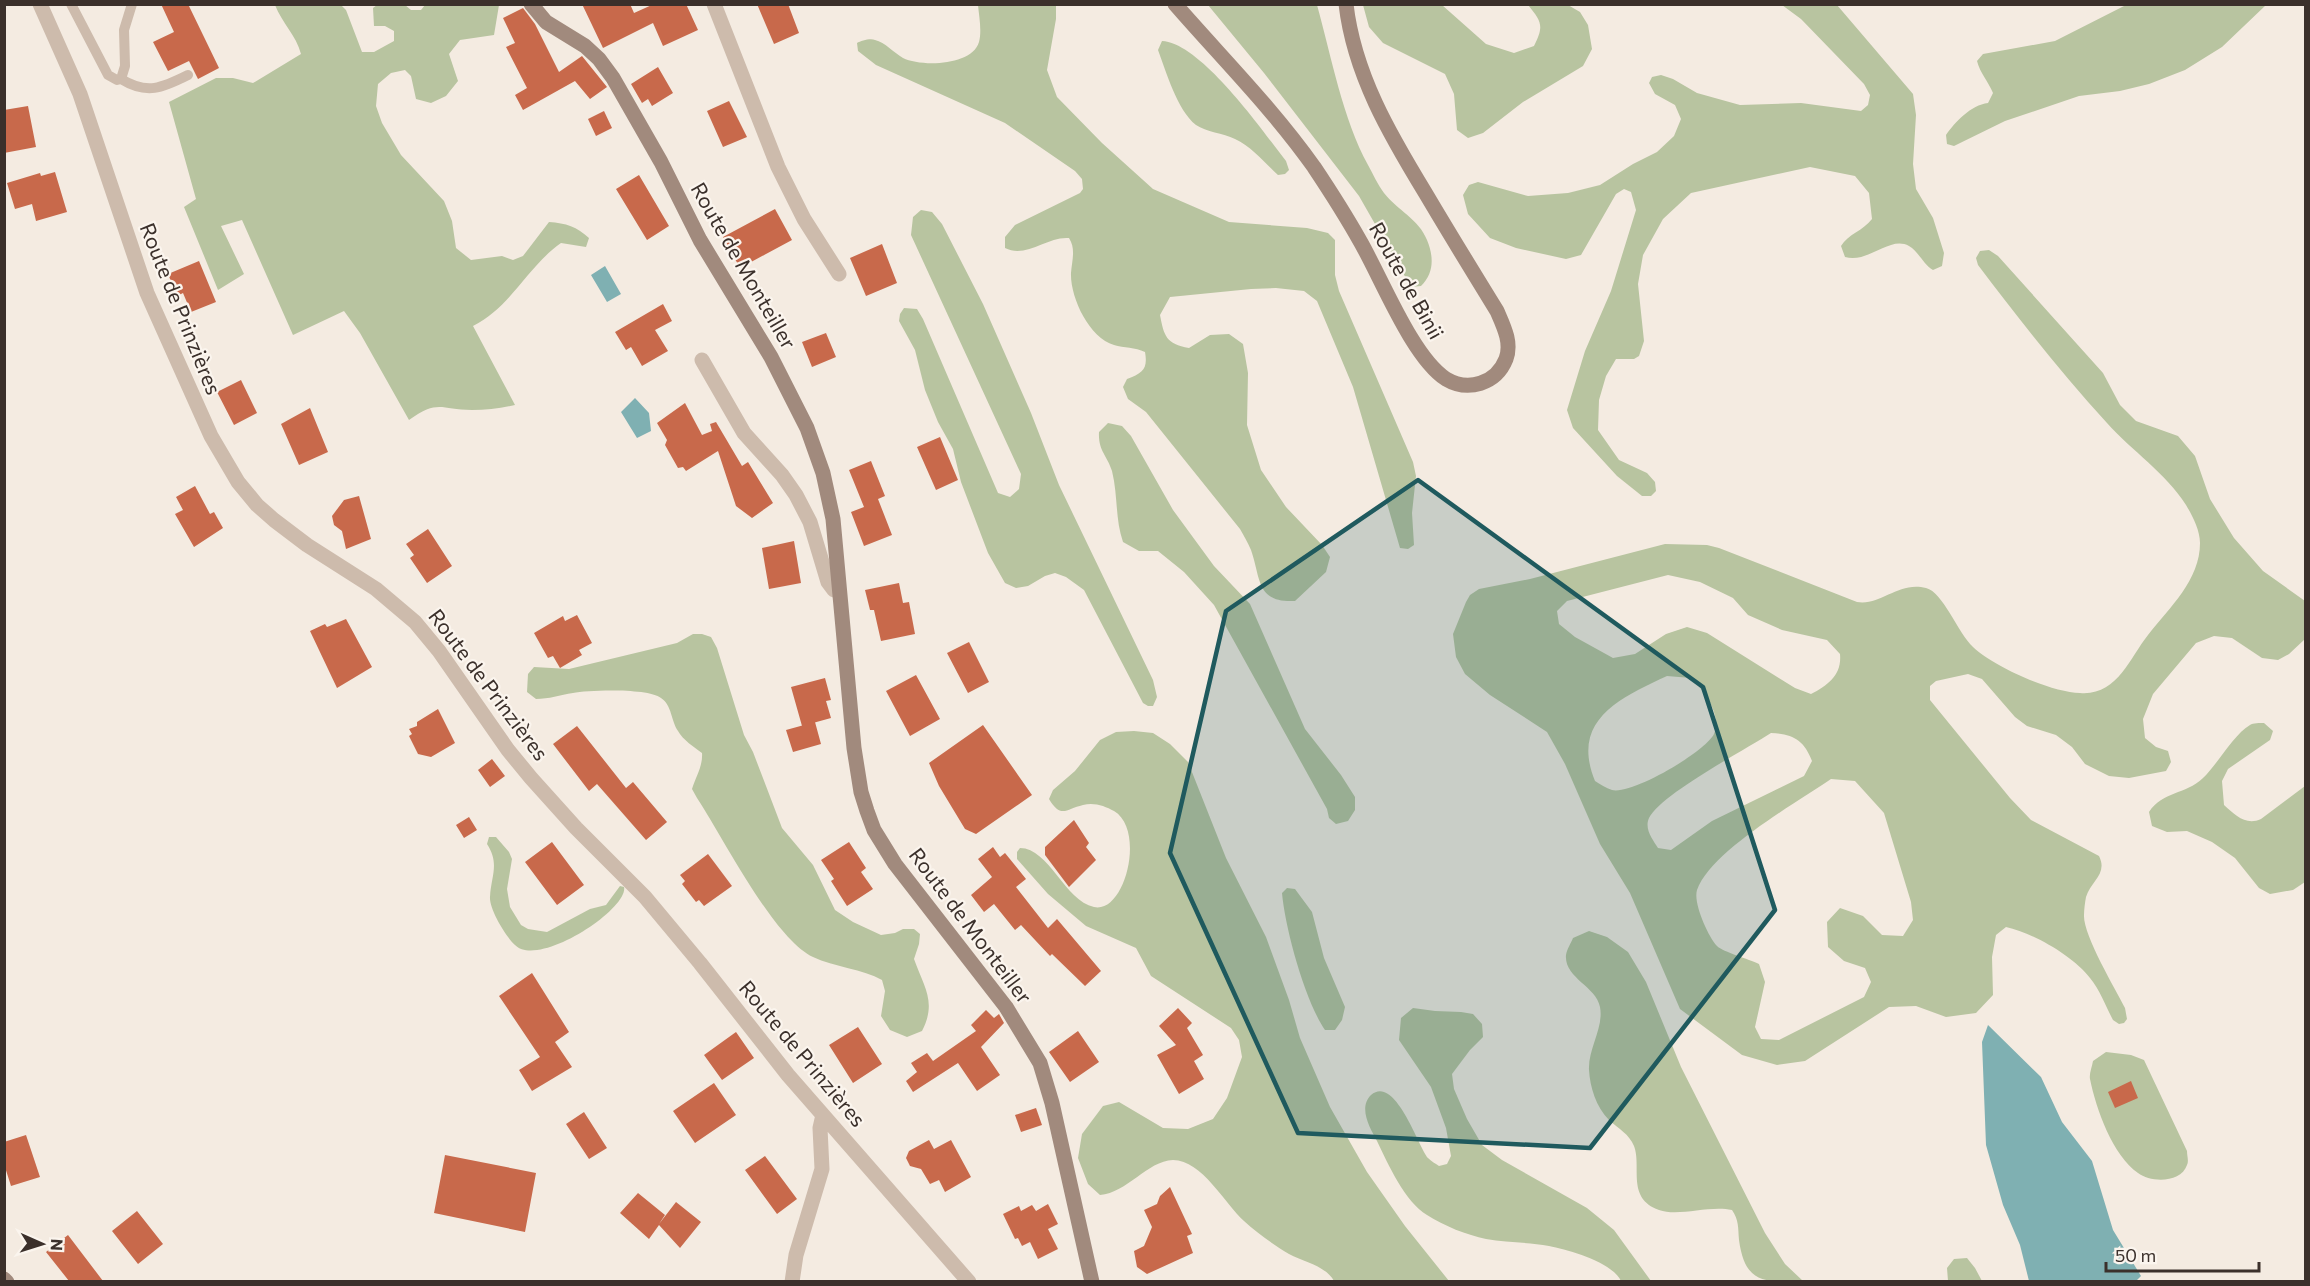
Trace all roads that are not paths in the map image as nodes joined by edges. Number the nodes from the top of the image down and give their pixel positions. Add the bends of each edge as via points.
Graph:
1 (40, 4) edge
2 (71, 4) edge
3 (132, 4) edge
4 (531, 4) edge
5 (714, 4) edge
6 (1175, 4) edge
7 (1346, 4) edge
8 (188, 75) dead end
9 (121, 79) junction
10 (839, 274) dead end
11 (702, 360) dead end
12 (839, 591) junction
13 (823, 1115) junction
14 (792, 1281) edge
15 (969, 1281) edge
16 (1092, 1281) edge

1 - 13 street, Route de Prinzières via 80,94 147,293 211,436 238,482 274,520 376,589 415,622 531,778 645,897
2 - 9 lane via 108,75
3 - 9 lane via 124,30 125,66
4 - 12 street, Route de Monteiller via 546,22 585,46 613,78 700,240 800,412 819,458 833,519
5 - 10 street via 782,174 804,219
6 - 7 street, Route de Binii via 1312,165 1360,240 1423,356 1458,385 1480,384 1491,379 1504,364 1508,344 1505,330 1368,89 1351,36
8 - 9 lane via 162,88 136,88
11 - 12 street, Route de Monteiller via 744,433 796,495 810,522 828,582
12 - 16 street, Route de Monteiller via 857,770 874,830 895,864 1006,1007 1040,1063
13 - 14 street via 822,1169
13 - 15 street, Route de Prinzières

